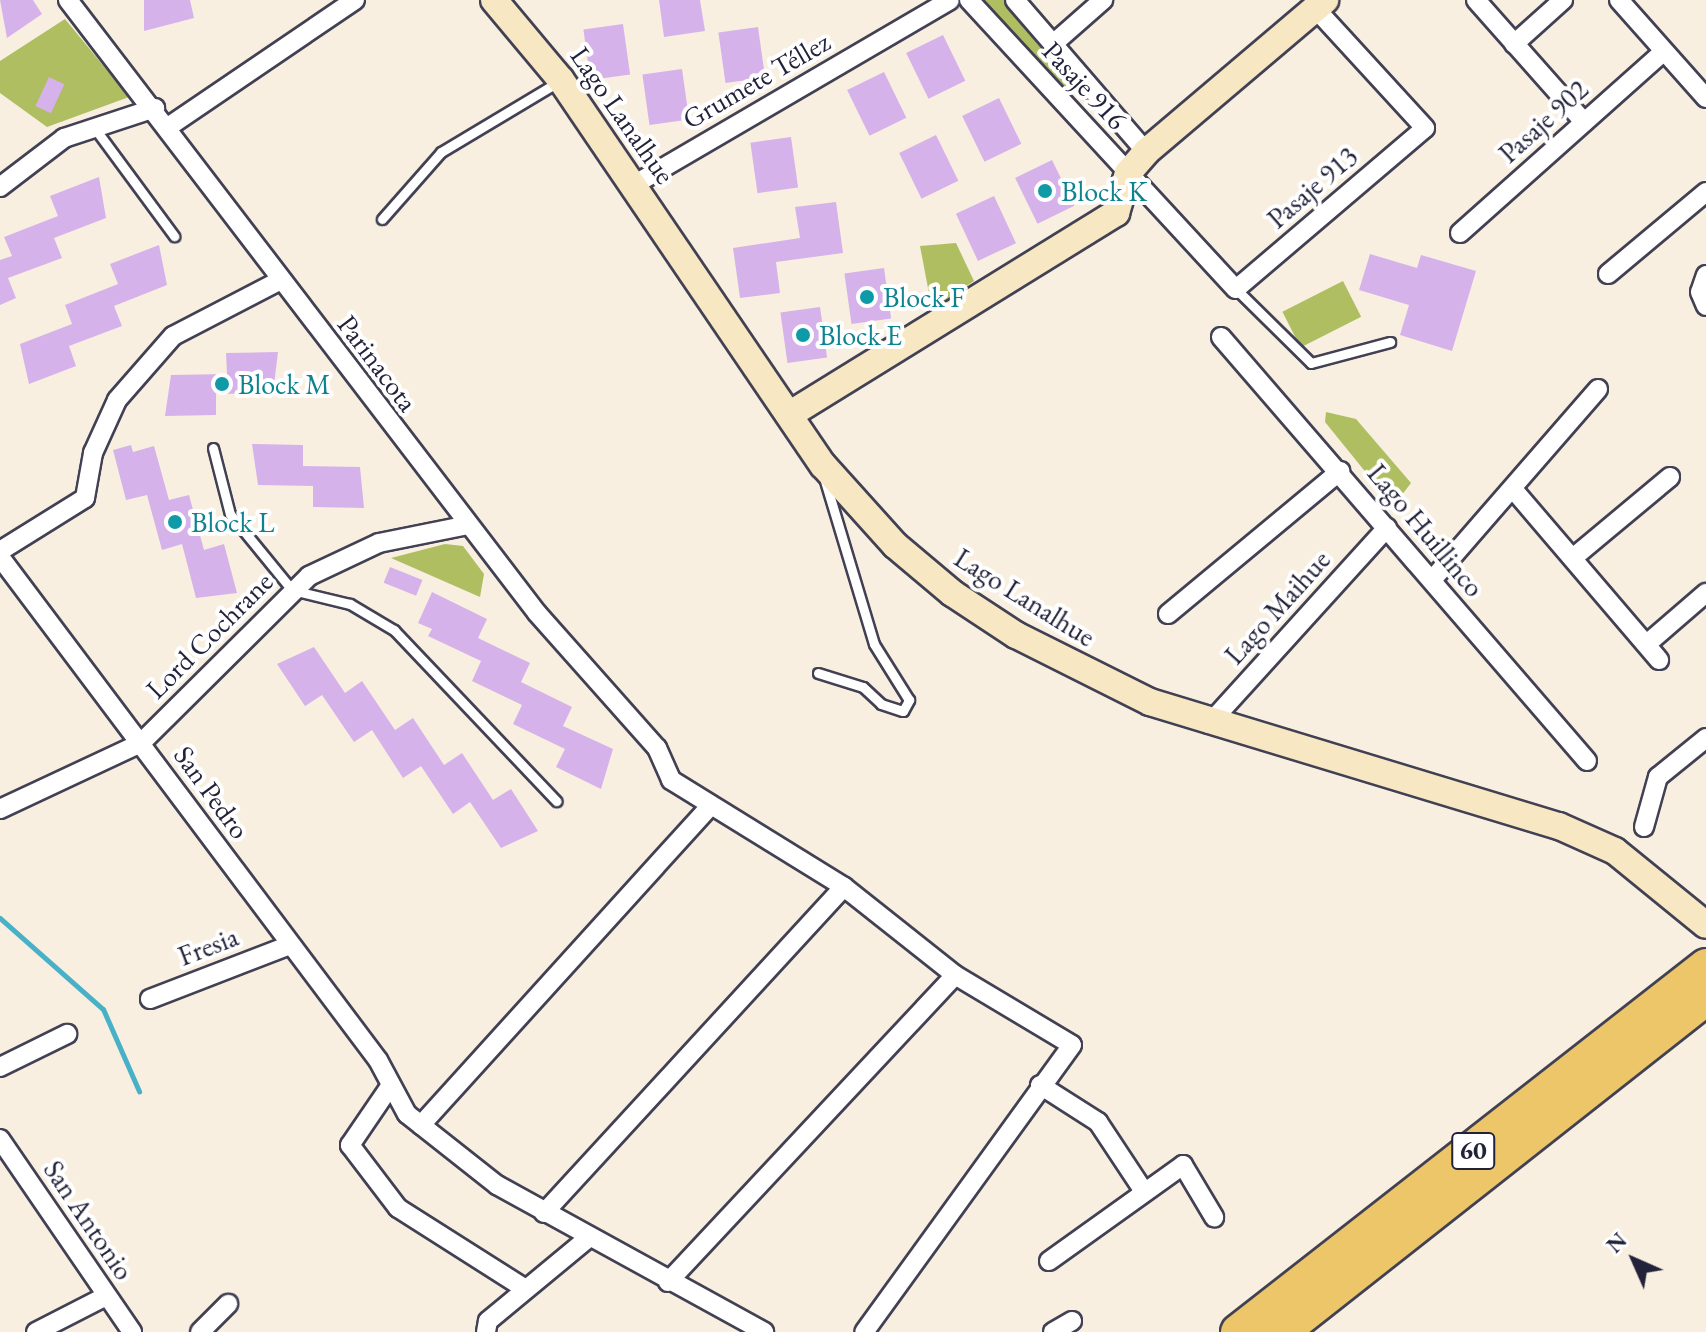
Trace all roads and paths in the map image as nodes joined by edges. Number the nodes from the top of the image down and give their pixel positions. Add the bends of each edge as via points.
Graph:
1 (355, 0) edge
2 (494, 0) edge
3 (950, 0) edge
4 (969, 0) edge
5 (1015, 0) edge
6 (1103, 0) edge
7 (1476, 0) edge
8 (1563, 0) edge
9 (1619, 0) edge
10 (74, 2) edge
11 (1320, 4) edge
12 (1053, 44) junction
13 (1514, 44) junction
14 (1664, 51) junction
15 (561, 80) junction
16 (1706, 98) edge
17 (155, 108) junction
18 (1584, 122) junction
19 (92, 126) junction
20 (168, 127) junction
21 (1146, 152) junction
22 (1128, 173) junction
23 (632, 186) junction
24 (0, 187) edge
25 (1706, 192) edge
26 (382, 219) dead end
27 (1460, 233) dead end
28 (174, 236) dead end
29 (1608, 274) dead end
30 (1706, 275) edge
31 (281, 280) junction
32 (1236, 289) junction
33 (1706, 306) edge
34 (1221, 337) dead end
35 (1390, 342) dead end
36 (1598, 389) dead end
37 (792, 413) junction
38 (213, 448) dead end
39 (823, 465) junction
40 (1340, 471) junction
41 (1670, 477) dead end
42 (1513, 489) junction
43 (468, 525) junction
44 (1387, 528) junction
45 (0, 551) edge
46 (0, 557) edge
47 (1574, 557) junction
48 (1432, 580) junction
49 (292, 590) junction
50 (1706, 593) edge
51 (1168, 614) dead end
52 (1648, 643) junction
53 (1659, 660) dead end
54 (818, 673) dead end
55 (1209, 724) junction
56 (1706, 738) edge
57 (141, 743) junction
58 (1587, 761) dead end
59 (556, 801) dead end
60 (709, 807) junction
61 (0, 809) edge
62 (1644, 827) dead end
63 (844, 887) junction
64 (1706, 925) edge
65 (287, 946) junction
66 (1706, 966) edge
67 (955, 975) junction
68 (1706, 998) edge
69 (150, 999) dead end
70 (67, 1034) dead end
71 (0, 1067) edge
72 (391, 1085) junction
73 (1040, 1085) junction
74 (421, 1125) junction
75 (0, 1139) edge
76 (1143, 1190) junction
77 (544, 1213) junction
78 (1214, 1217) dead end
79 (587, 1239) junction
80 (1049, 1261) dead end
81 (668, 1282) junction
82 (524, 1288) junction
83 (106, 1296) junction
84 (228, 1304) dead end
85 (1072, 1321) dead end
86 (36, 1332) edge
87 (132, 1332) edge
88 (200, 1332) edge
89 (486, 1332) edge
90 (764, 1332) edge
91 (864, 1332) edge
92 (1053, 1332) edge
93 (1238, 1332) edge
94 (1282, 1332) edge

1 - 20 street
2 - 15 main road, Lago Lanalhue
3 - 23 street, Grumete Téllez
4 - 22 street, Pasaje 916
5 - 12 street, Pasaje 916
6 - 12 street
7 - 13 street
8 - 13 street
9 - 14 street
10 - 17 street, Parinacota
11 - 21 main road
11 - 32 street, Pasaje 913 via 1425,128
12 - 21 street, Pasaje 916
13 - 18 street
14 - 16 street
14 - 18 street, Pasaje 902
15 - 23 main road, Lago Lanalhue
15 - 26 lane via 441,152
17 - 19 street
17 - 20 street, Parinacota
18 - 27 street, Pasaje 902
19 - 24 street via 41,151
19 - 28 lane
20 - 31 street, Parinacota
21 - 22 main road
22 - 32 street, Pasaje 916
22 - 37 main road via 1116,213
23 - 37 main road, Lago Lanalhue
25 - 29 street
30 - 33 street via 1700,292
31 - 43 street, Parinacota
31 - 45 street via 173,336 117,400 93,453 85,498
32 - 35 lane via 1311,363
34 - 40 street, Lago Huillinco
36 - 42 street
37 - 39 main road, Lago Lanalhue
38 - 49 lane via 230,514
39 - 54 lane via 825,493 874,644 909,700 903,711 881,704 863,687
39 - 55 main road, Lago Lanalhue via 895,545 983,614 1111,686
40 - 44 street, Lago Huillinco
40 - 51 street
41 - 47 street
42 - 47 street
42 - 48 street
43 - 49 street, Lord Cochrane via 379,543
43 - 60 street, Parinacota via 657,748 671,780
44 - 48 street, Lago Huillinco
44 - 55 street, Lago Maihue
46 - 57 street, San Pedro
47 - 52 street
48 - 58 street, Lago Huillinco
49 - 57 street, Lord Cochrane via 223,668
49 - 59 lane via 350,604 394,630
50 - 52 street
52 - 53 street
55 - 64 main road, Lago Lanalhue via 1559,826 1615,851
56 - 62 street via 1658,777
57 - 61 street, Lord Cochrane
57 - 65 street, San Pedro
60 - 63 street, Parinacota
60 - 74 street
63 - 67 street, Parinacota
63 - 77 street
65 - 69 street, Fresia
65 - 72 street, San Pedro via 378,1060
66 - 93 highway, 60
67 - 73 street, Parinacota via 1072,1045
67 - 81 street
68 - 94 highway, 60
70 - 71 street
72 - 74 street, San Pedro
72 - 82 street via 350,1145 398,1208
73 - 76 street via 1098,1122
73 - 91 street
74 - 77 street, San Pedro
75 - 83 street, San Antonio
76 - 78 street via 1183,1165
76 - 80 street
77 - 79 street, San Pedro
79 - 81 street, San Pedro
79 - 82 street
81 - 90 street, San Pedro
82 - 89 street via 488,1321
83 - 86 street
83 - 87 street, San Antonio
84 - 88 street
85 - 92 street

